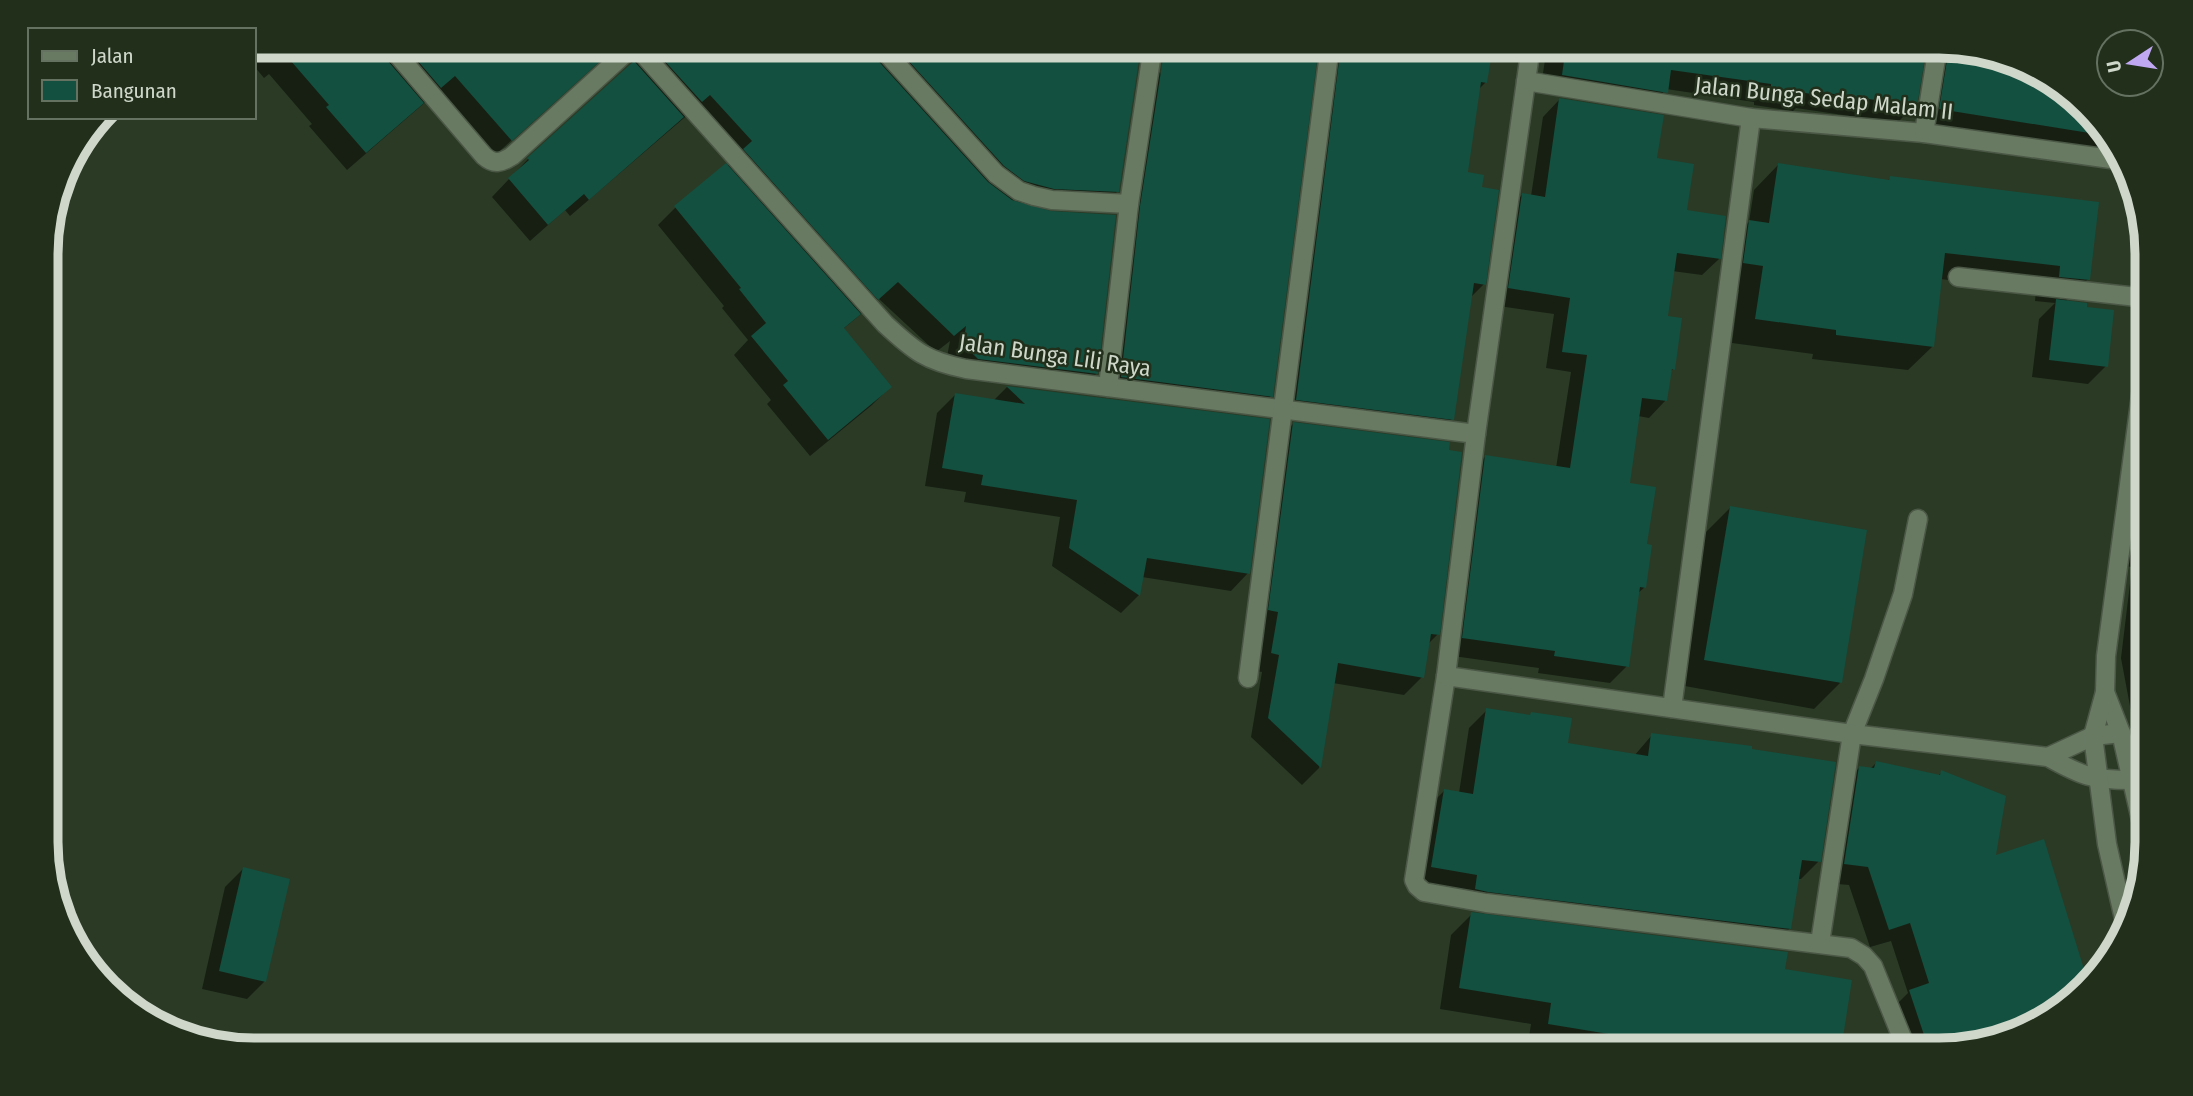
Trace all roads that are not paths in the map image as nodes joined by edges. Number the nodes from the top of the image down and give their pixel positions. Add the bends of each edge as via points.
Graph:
1 (400, 58) edge
2 (622, 58) edge
3 (646, 58) edge
4 (894, 58) edge
5 (1151, 58) edge
6 (1328, 58) edge
7 (1529, 58) edge
8 (1936, 58) edge
9 (1526, 81) junction
10 (1751, 118) junction
11 (1924, 133) junction
12 (2110, 159) edge
13 (1129, 204) junction
14 (1958, 278) dead end
15 (2135, 297) edge
16 (1108, 387) junction
17 (1282, 410) junction
18 (1476, 434) junction
19 (2135, 440) edge
20 (1918, 519) dead end
21 (1446, 676) junction
22 (1248, 678) dead end
23 (2105, 692) junction
24 (1672, 708) junction
25 (2121, 733) junction
26 (1852, 734) junction
27 (2093, 736) junction
28 (2048, 757) junction
29 (2098, 780) junction
30 (2131, 780) junction
31 (2135, 796) edge
32 (2122, 912) edge
33 (1820, 943) junction
34 (1902, 1038) edge

1 - 2 street via 484,156 497,163 512,156
3 - 16 street, Jalan Bunga Lili Raya via 885,324 922,356 966,369
4 - 13 street via 996,174 1019,191 1052,200
5 - 13 street
6 - 17 street
7 - 9 street
8 - 11 street
9 - 10 street, Jalan Bunga Sedap Malam II
9 - 18 street
10 - 11 street, Jalan Bunga Sedap Malam II
10 - 24 street
11 - 12 street, Jalan Bunga Sedap Malam II
13 - 16 street
14 - 15 street
16 - 17 street, Jalan Bunga Lili Raya
17 - 18 street, Jalan Bunga Lili Raya
17 - 22 street
18 - 21 street
19 - 23 street
20 - 26 street via 1903,594
21 - 24 street
21 - 33 street via 1414,868 1414,880 1424,892
23 - 25 street
23 - 27 street
24 - 26 street
25 - 27 street
25 - 30 street
26 - 28 street
26 - 33 street
27 - 28 street
27 - 29 street
28 - 29 street
29 - 30 street
29 - 32 street
30 - 31 street
33 - 34 street via 1851,948 1873,966

